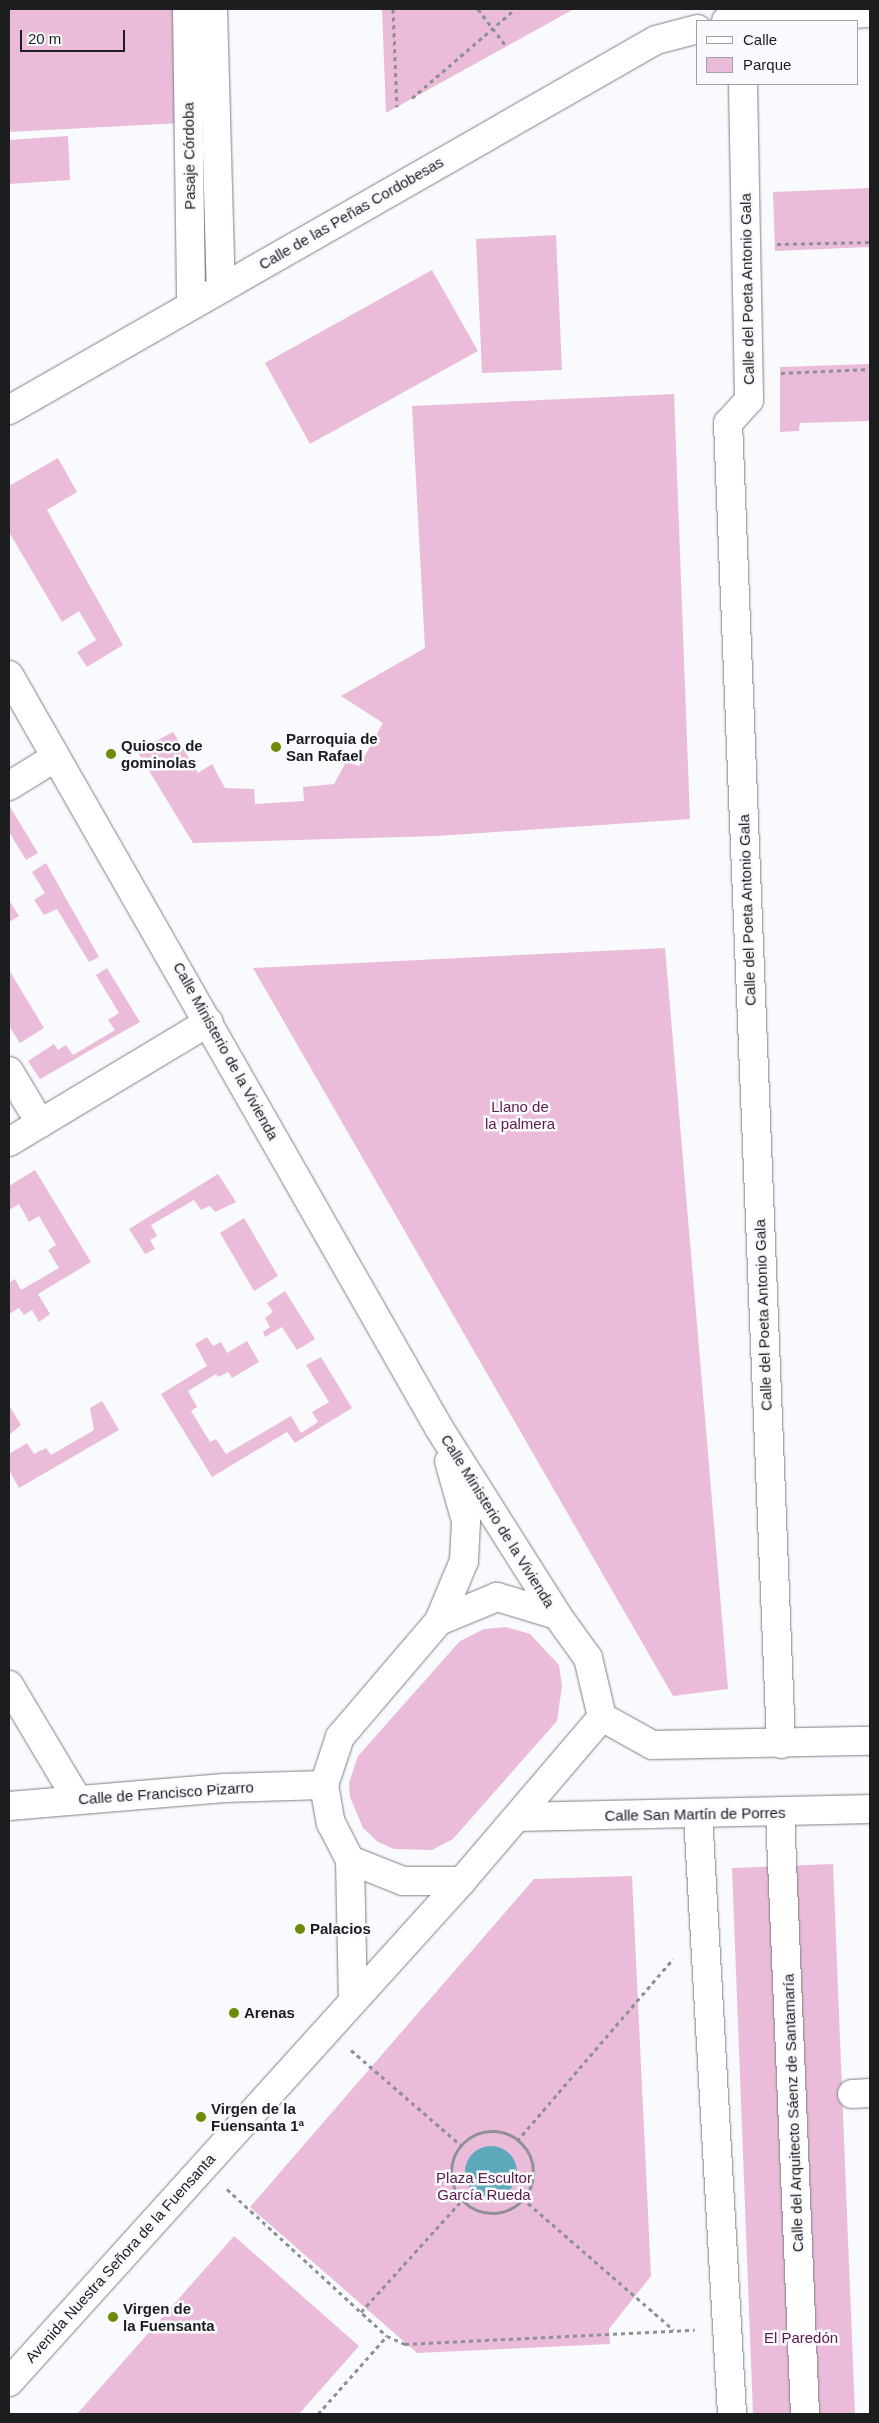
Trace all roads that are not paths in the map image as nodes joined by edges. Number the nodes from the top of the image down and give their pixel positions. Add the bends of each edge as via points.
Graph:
1 (188, 9) edge
2 (212, 9) edge
3 (870, 12) edge
4 (737, 17) edge
5 (696, 30) edge
6 (743, 85) edge
7 (221, 287) junction
8 (191, 304) junction
9 (9, 410) edge
10 (9, 676) edge
11 (56, 757) junction
12 (9, 786) edge
13 (209, 1022) junction
14 (9, 1071) edge
15 (40, 1123) junction
16 (9, 1142) edge
17 (439, 1428) junction
18 (557, 1615) junction
19 (439, 1621) junction
20 (9, 1684) edge
21 (602, 1717) junction
22 (870, 1741) edge
23 (781, 1744) junction
24 (324, 1785) junction
25 (77, 1799) junction
26 (9, 1806) edge
27 (870, 1809) edge
28 (780, 1813) junction
29 (698, 1815) junction
30 (519, 1817) junction
31 (350, 1860) junction
32 (462, 1881) junction
33 (353, 2000) junction
34 (9, 2382) edge
35 (732, 2414) edge
36 (805, 2414) edge

1 - 8 street, Pasaje Córdoba
2 - 7 street
3 - 4 street
5 - 7 street, Calle de las Peñas Cordobesas via 656,40
6 - 23 street, Calle del Poeta Antonio Gala via 749,400 728,423
7 - 8 street, Calle de las Peñas Cordobesas
8 - 9 street, Calle de las Peñas Cordobesas
10 - 11 street, Calle Ministerio de la Vivienda
11 - 12 street
11 - 13 street, Calle Ministerio de la Vivienda
13 - 15 street
13 - 17 street, Calle Ministerio de la Vivienda
14 - 15 street
15 - 16 street
17 - 18 street, Calle Ministerio de la Vivienda
17 - 19 street, Calle Ministerio de la Vivienda via 466,1521 464,1562
18 - 19 street via 496,1597
18 - 21 street via 588,1658
19 - 24 street via 340,1737
20 - 25 street
21 - 23 street via 652,1745
21 - 30 street
22 - 23 street
24 - 25 street, Calle de Francisco Pizarro
24 - 31 street via 331,1823
25 - 26 street, Calle de Francisco Pizarro
27 - 28 street, Calle San Martín de Porres
28 - 29 street, Calle San Martín de Porres
28 - 36 street, Calle del Arquitecto Sáenz de Santamaría
29 - 30 street, Calle San Martín de Porres
29 - 35 street
30 - 32 street
31 - 32 street via 403,1882
31 - 33 street
32 - 33 street, Avenida Nuestra Señora de la Fuensanta
33 - 34 street, Avenida Nuestra Señora de la Fuensanta

